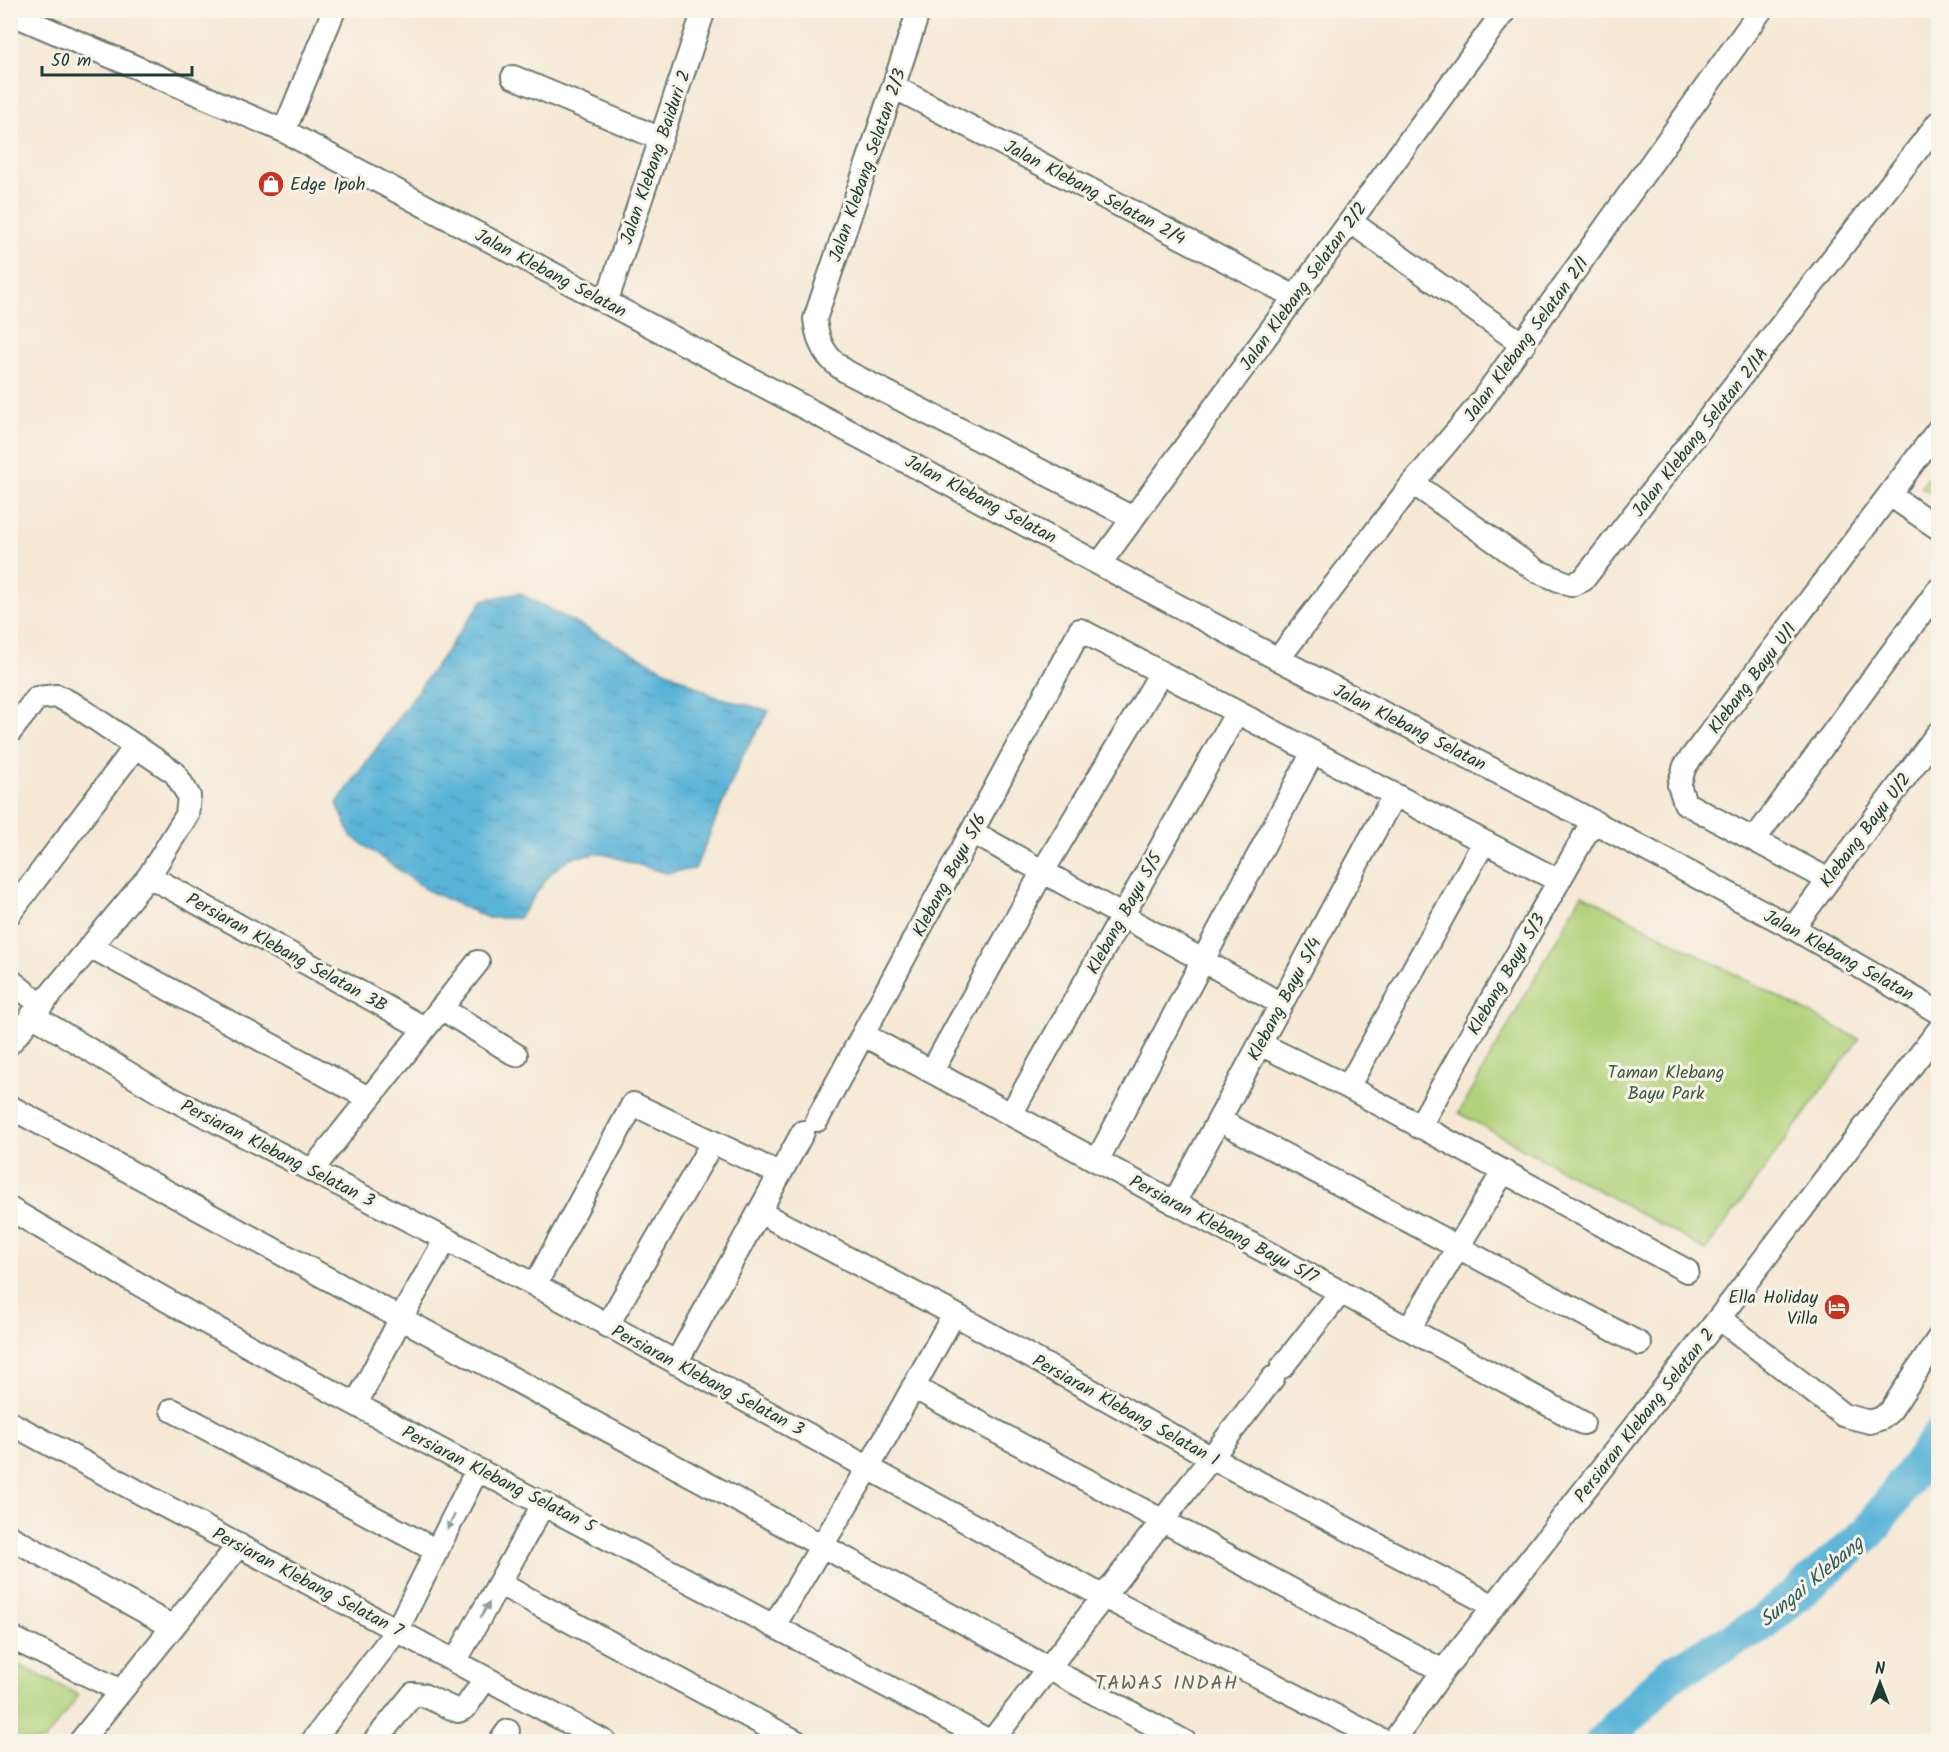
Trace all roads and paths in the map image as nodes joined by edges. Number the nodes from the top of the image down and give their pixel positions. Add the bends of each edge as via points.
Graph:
1 (334, 10) edge
2 (704, 10) edge
3 (919, 10) edge
4 (1506, 10) edge
5 (1761, 10) edge
6 (13, 18) edge
7 (513, 77) dead end
8 (894, 87) junction
9 (1938, 123) edge
10 (284, 131) junction
11 (661, 139) junction
12 (1351, 222) junction
13 (1295, 297) junction
14 (606, 303) junction
15 (1524, 345) junction
16 (1938, 430) edge
17 (1413, 483) junction
18 (1890, 495) junction
19 (1132, 518) junction
20 (1938, 528) edge
21 (1101, 562) junction
22 (1938, 590) edge
23 (1278, 659) junction
24 (1161, 673) junction
25 (1237, 712) junction
26 (10, 732) edge
27 (1938, 733) edge
28 (136, 746) junction
29 (1313, 752) junction
30 (1394, 795) junction
31 (1593, 821) junction
32 (972, 832) junction
33 (1754, 840) junction
34 (1484, 842) junction
35 (1042, 871) junction
36 (149, 876) junction
37 (1827, 879) junction
38 (1559, 881) junction
39 (10, 913) edge
40 (1122, 916) junction
41 (1793, 928) junction
42 (90, 946) junction
43 (1203, 960) junction
44 (478, 962) dead end
45 (10, 980) edge
46 (1281, 1004) junction
47 (441, 1008) junction
48 (37, 1010) junction
49 (1938, 1012) edge
50 (424, 1028) junction
51 (1938, 1031) edge
52 (864, 1035) junction
53 (10, 1043) edge
54 (1260, 1044) junction
55 (516, 1055) dead end
56 (932, 1071) junction
57 (1348, 1088) junction
58 (368, 1098) junction
59 (10, 1107) edge
60 (1011, 1114) junction
61 (1219, 1120) junction
62 (1419, 1127) junction
63 (712, 1143) junction
64 (1097, 1161) junction
65 (312, 1170) junction
66 (1503, 1172) junction
67 (780, 1174) junction
68 (1174, 1203) junction
69 (10, 1209) edge
70 (759, 1212) junction
71 (447, 1239) junction
72 (1458, 1247) junction
73 (1687, 1270) dead end
74 (534, 1285) junction
75 (1341, 1292) junction
76 (954, 1314) junction
77 (401, 1318) junction
78 (1719, 1318) junction
79 (607, 1326) junction
80 (1409, 1329) junction
81 (1938, 1339) edge
82 (1640, 1344) dead end
83 (676, 1363) junction
84 (913, 1387) junction
85 (356, 1404) junction
86 (172, 1410) dead end
87 (10, 1423) edge
88 (1583, 1423) dead end
89 (1212, 1458) junction
90 (869, 1467) junction
91 (477, 1470) junction
92 (544, 1503) junction
93 (1162, 1522) junction
94 (10, 1537) edge
95 (239, 1545) junction
96 (823, 1545) junction
97 (437, 1551) junction
98 (500, 1584) junction
99 (1104, 1597) junction
100 (1494, 1606) junction
101 (775, 1624) junction
102 (173, 1627) junction
103 (397, 1630) junction
104 (10, 1637) edge
105 (456, 1660) junction
106 (1048, 1669) junction
107 (1443, 1671) junction
108 (486, 1678) junction
109 (121, 1691) junction
110 (991, 1741) edge
111 (80, 1742) edge
112 (312, 1742) edge
113 (374, 1742) edge
114 (605, 1742) edge
115 (797, 1742) edge
116 (1185, 1742) edge
117 (1386, 1742) edge
118 (1392, 1742) edge

1 - 10 street
2 - 11 street, Jalan Klebang Baiduri 2
3 - 8 street, Jalan Klebang Selatan 2/3
4 - 12 street, Jalan Klebang Selatan 2/2
5 - 15 street, Jalan Klebang Selatan 2/1
6 - 10 street, Jalan Klebang Selatan
7 - 11 street
8 - 13 street, Jalan Klebang Selatan 2/4
8 - 19 street, Jalan Klebang Selatan 2/3 via 815,319 817,338 824,352 847,372
9 - 17 street, Jalan Klebang Selatan 2/1A via 1583,580 1571,585 1537,571
10 - 14 street, Jalan Klebang Selatan
11 - 14 street, Jalan Klebang Baiduri 2
12 - 13 street, Jalan Klebang Selatan 2/2
12 - 15 street
13 - 19 street, Jalan Klebang Selatan 2/2
14 - 21 street, Jalan Klebang Selatan
15 - 17 street, Jalan Klebang Selatan 2/1
16 - 18 street, Klebang Bayu U/1
17 - 23 street, Jalan Klebang Selatan 2/1
18 - 20 street
18 - 33 street, Klebang Bayu U/1 via 1685,766 1679,785 1685,803
19 - 21 street, Jalan Klebang Selatan 2/2
21 - 23 street, Jalan Klebang Selatan
22 - 33 street
23 - 31 street, Jalan Klebang Selatan
24 - 25 street
24 - 32 street, Klebang Bayu S/6 via 1080,630
24 - 35 street
25 - 29 street
25 - 40 street, Klebang Bayu S/5
26 - 28 street via 38,698 57,696
27 - 37 street, Klebang Bayu U/2
28 - 36 street via 175,773 189,796 187,815
28 - 39 street
29 - 30 street
29 - 43 street
30 - 34 street
30 - 46 street, Klebang Bayu S/4
31 - 38 street, Klebang Bayu S/3
31 - 41 street, Jalan Klebang Selatan
32 - 35 street
32 - 52 street, Klebang Bayu S/6
33 - 37 street, Klebang Bayu U/1
34 - 38 street
34 - 57 street
35 - 40 street
35 - 56 street
36 - 42 street
36 - 50 street, Persiaran Klebang Selatan 3B
37 - 41 street, Klebang Bayu U/2
38 - 62 street, Klebang Bayu S/3
40 - 43 street
40 - 60 street, Klebang Bayu S/5
41 - 49 street, Jalan Klebang Selatan
42 - 48 street
42 - 58 street
43 - 46 street
43 - 64 street
44 - 47 street
45 - 48 street, Persiaran Klebang Selatan 3
46 - 54 street, Klebang Bayu S/4
47 - 50 street
47 - 55 street
48 - 53 street
48 - 65 street, Persiaran Klebang Selatan 3 via 161,1093
50 - 58 street
51 - 78 street, Persiaran Klebang Selatan 2
52 - 56 street, Persiaran Klebang Bayu S/7
52 - 67 street, Klebang Bayu S/6
54 - 57 street
54 - 61 street, Klebang Bayu S/4
56 - 60 street, Persiaran Klebang Bayu S/7
57 - 62 street
58 - 65 street
59 - 77 street
60 - 64 street, Persiaran Klebang Bayu S/7
61 - 68 street, Klebang Bayu S/4
61 - 72 street
62 - 66 street
63 - 67 street
63 - 74 street via 633,1104
63 - 79 street
64 - 68 street, Persiaran Klebang Bayu S/7
65 - 71 street, Persiaran Klebang Selatan 3
66 - 72 street
66 - 73 street
67 - 70 street, Klebang Bayu S/6
68 - 75 street, Persiaran Klebang Bayu S/7
69 - 85 street, Persiaran Klebang Selatan 5
70 - 76 street, Persiaran Klebang Selatan 1
70 - 83 street, Klebang Bayu S/6
71 - 74 street, Persiaran Klebang Selatan 3
71 - 77 street
72 - 80 street
72 - 82 street
74 - 79 street, Persiaran Klebang Selatan 3
75 - 80 street, Persiaran Klebang Bayu S/7
75 - 89 street
76 - 84 street
76 - 89 street, Persiaran Klebang Selatan 1
77 - 85 street
77 - 96 street
78 - 81 street via 1843,1415 1870,1422 1891,1410
78 - 100 street, Persiaran Klebang Selatan 2
79 - 83 street, Persiaran Klebang Selatan 3
80 - 88 street, Persiaran Klebang Bayu S/7
83 - 90 street, Persiaran Klebang Selatan 3
84 - 90 street
84 - 93 street
85 - 91 street, Persiaran Klebang Selatan 5
86 - 97 street
87 - 95 street, Persiaran Klebang Selatan 7
89 - 93 street
89 - 100 street, Persiaran Klebang Selatan 1
90 - 96 street
90 - 99 street, Persiaran Klebang Selatan 3
91 - 92 street, Persiaran Klebang Selatan 5
91 -> 97 street
92 - 98 street
92 - 101 street, Persiaran Klebang Selatan 5
93 - 99 street
93 - 107 street
94 - 102 street
95 - 102 street
95 - 103 street, Persiaran Klebang Selatan 7
96 - 101 street
96 - 106 street
97 - 103 street
105 -> 98 street
98 - 115 street
99 - 106 street
99 - 117 street, Persiaran Klebang Selatan 3
100 - 107 street, Persiaran Klebang Selatan 2
101 - 110 street, Persiaran Klebang Selatan 5
102 - 109 street
103 - 105 street, Persiaran Klebang Selatan 7
103 - 112 street
104 - 109 street
105 - 108 street, Persiaran Klebang Selatan 7
106 - 110 street
106 - 116 street
107 - 118 street, Persiaran Klebang Selatan 2
108 - 113 street via 465,1708 458,1711 413,1694
108 - 114 street, Persiaran Klebang Selatan 7
109 - 111 street

